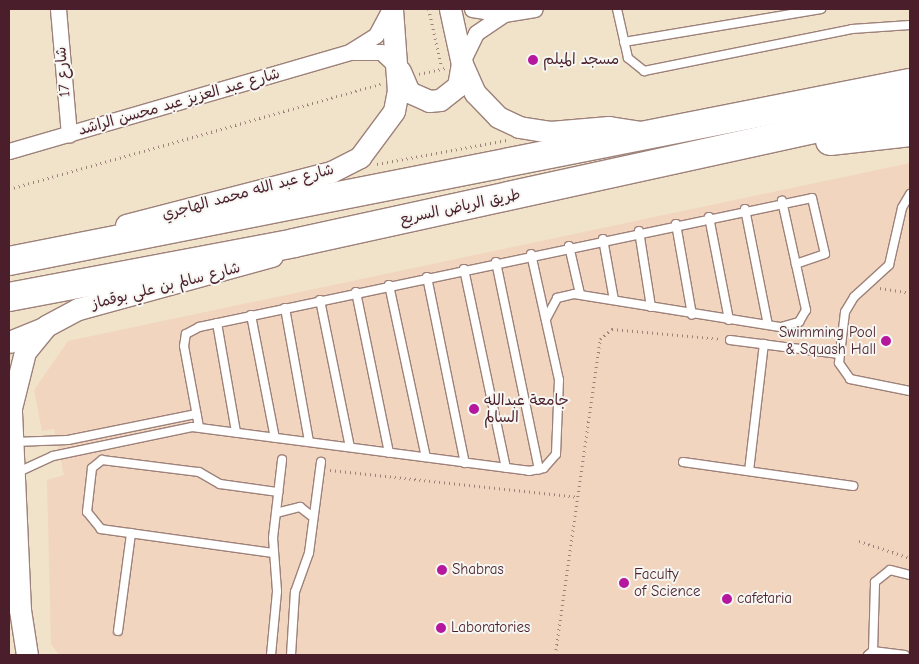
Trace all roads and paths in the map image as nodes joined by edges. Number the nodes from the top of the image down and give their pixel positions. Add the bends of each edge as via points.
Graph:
1 (58, 9) edge
2 (391, 9) edge
3 (429, 9) edge
4 (450, 9) edge
5 (472, 9) edge
6 (535, 9) edge
7 (617, 9) edge
8 (821, 9) edge
9 (504, 14) junction
10 (910, 25) edge
11 (624, 42) junction
12 (349, 52) junction
13 (452, 66) junction
14 (401, 76) junction
15 (902, 84) edge
16 (910, 108) edge
17 (910, 132) edge
18 (650, 133) junction
19 (69, 135) junction
20 (512, 139) dead end
21 (9, 151) edge
22 (699, 154) junction
23 (369, 165) dead end
24 (9, 189) edge
25 (910, 194) edge
26 (782, 201) junction
27 (745, 209) junction
28 (709, 217) junction
29 (676, 224) junction
30 (639, 232) junction
31 (603, 239) junction
32 (294, 243) junction
33 (569, 246) junction
34 (531, 254) junction
35 (9, 255) edge
36 (9, 261) edge
37 (496, 262) junction
38 (796, 264) junction
39 (464, 269) junction
40 (427, 277) junction
41 (390, 285) junction
42 (868, 286) junction
43 (356, 292) junction
44 (910, 293) edge
45 (580, 294) junction
46 (9, 297) edge
47 (320, 300) junction
48 (614, 300) junction
49 (650, 306) junction
50 (285, 308) junction
51 (251, 315) junction
52 (692, 315) junction
53 (546, 319) junction
54 (729, 320) junction
55 (217, 323) junction
56 (768, 325) junction
57 (46, 326) junction
58 (730, 340) joint
59 (9, 342) edge
60 (764, 344) junction
61 (839, 354) junction
62 (910, 391) edge
63 (196, 414) junction
64 (199, 427) junction
65 (236, 432) junction
66 (275, 438) junction
67 (10, 442) edge
68 (310, 442) junction
69 (350, 448) junction
70 (389, 453) junction
71 (426, 457) junction
72 (282, 460) dead end
73 (683, 462) dead end
74 (465, 463) junction
75 (320, 465) joint
76 (506, 468) junction
77 (539, 470) junction
78 (749, 471) junction
79 (14, 474) junction
80 (853, 486) dead end
81 (278, 492) junction
82 (577, 497) junction
83 (276, 513) junction
84 (313, 517) junction
85 (131, 533) junction
86 (859, 541) dead end
87 (273, 553) junction
88 (910, 558) edge
89 (910, 575) edge
90 (118, 631) dead end
91 (871, 653) edge
92 (27, 655) edge
93 (271, 655) edge
94 (291, 655) edge
95 (555, 655) edge
96 (905, 655) edge

1 - 19 street, شارع 17
2 - 12 street, شارع عبد العزيز عبد محسن الراشد via 376,35
2 - 14 main road, شارع عبد الله محمد الهاجري
3 - 13 path
4 - 13 main road
5 - 9 street
6 - 9 street
7 - 11 lane
8 - 11 lane
9 - 13 street via 476,33
10 - 11 lane via 852,29 652,71 632,65
12 - 14 street, شارع عبد العزيز عبد محسن الراشد via 381,52
12 - 19 street, شارع عبد العزيز عبد محسن الراشد
13 - 14 path
13 - 14 main road via 458,86 440,100 418,98
13 - 18 main road via 498,117 519,127 550,132 609,128
14 - 24 path
14 - 35 main road, شارع عبد الله محمد الهاجري via 394,111 381,131 360,157 331,172
15 - 18 highway
16 - 22 highway, طريق الرياض السريع
17 - 22 highway
18 - 36 highway via 270,213
19 - 21 street, شارع عبد العزيز عبد محسن الراشد
20 - 23 path
22 - 32 highway, طريق الرياض السريع
25 - 42 lane via 902,208 890,265
26 - 27 lane
26 - 38 lane
26 - 38 lane via 807,197 817,203 825,254
27 - 28 lane
27 - 56 lane
28 - 29 lane
28 - 54 lane
29 - 30 lane
29 - 52 lane
30 - 31 lane
30 - 49 lane
31 - 33 lane
31 - 48 lane
32 - 46 highway, طريق الرياض السريع
32 - 57 main road, شارع سالم بن علي بوقماز via 262,262 112,298
33 - 34 lane
33 - 45 lane
34 - 37 lane
34 - 53 lane
37 - 39 lane
37 - 77 lane
38 - 56 lane via 806,310 803,318 789,326
39 - 40 lane
39 - 76 lane
40 - 41 lane
40 - 74 lane
41 - 43 lane
41 - 71 lane
42 - 44 path
42 - 61 lane via 845,312
43 - 47 lane
43 - 70 lane
45 - 48 lane
45 - 53 lane via 557,298
47 - 50 lane
47 - 69 lane
48 - 49 lane
49 - 52 lane
50 - 51 lane
50 - 68 lane
51 - 55 lane
51 - 66 lane
52 - 54 lane
53 - 77 lane via 559,380 556,454 553,462
54 - 56 lane
55 - 63 lane via 192,329 184,340
55 - 65 lane
57 - 59 main road
57 - 67 main road, شارع سالم بن علي بوقماز via 25,352 16,378
58 - 60 lane
58 - 82 path via 612,329 605,333 598,343
60 - 61 lane
60 - 78 lane
61 - 62 lane via 841,370 850,379
63 - 64 lane
63 - 67 lane via 68,440
64 - 65 lane
64 - 79 lane via 178,428 53,456
65 - 66 lane
66 - 68 lane
67 - 79 main road, شارع سالم بن علي بوقماز
68 - 69 lane
69 - 70 lane
70 - 71 lane
71 - 74 lane
72 - 81 lane
73 - 78 lane
74 - 76 lane
75 - 82 path
75 - 84 lane
76 - 77 lane
78 - 80 lane
79 - 92 main road, شارع سالم بن علي بوقماز via 20,610
81 - 83 lane
81 - 85 lane via 220,484 199,472 99,460 92,468 88,516 101,529
82 - 95 path
83 - 84 lane via 291,506
83 - 87 lane
84 - 94 lane via 307,562 295,592
85 - 87 lane
85 - 90 lane
86 - 88 path
87 - 93 lane via 277,592
89 - 91 lane via 890,570 875,582
91 - 96 lane

